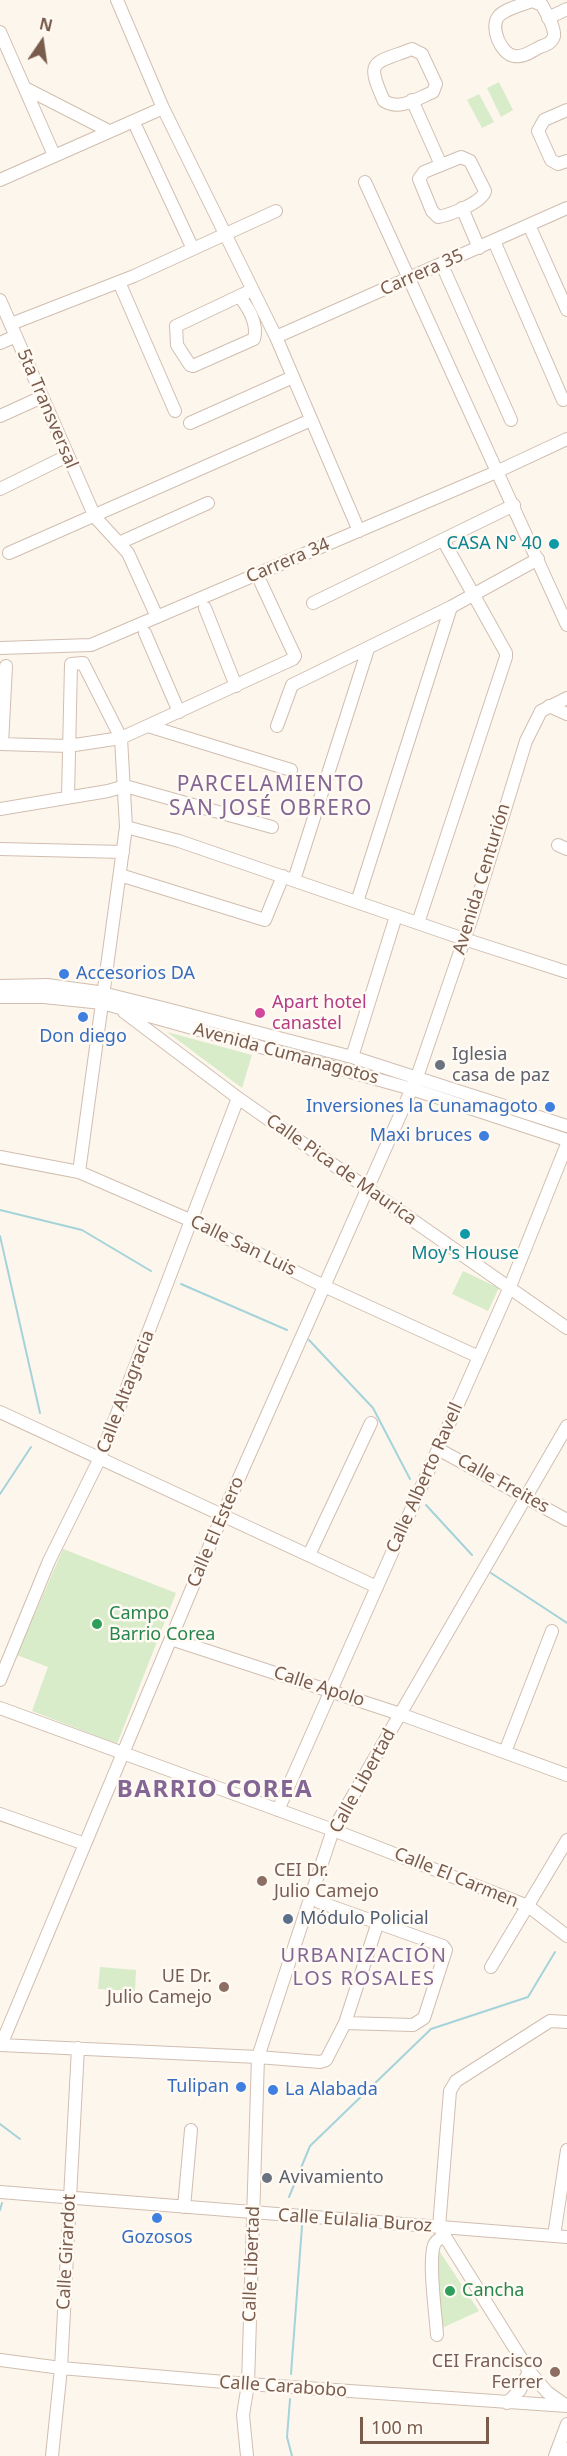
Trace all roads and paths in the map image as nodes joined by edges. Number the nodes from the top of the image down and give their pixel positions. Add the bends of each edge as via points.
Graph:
1 (117, 0) edge
2 (567, 9) edge
3 (548, 18) junction
4 (0, 32) edge
5 (25, 88) junction
6 (412, 100) junction
7 (163, 108) junction
8 (567, 110) edge
9 (137, 129) dead end
10 (109, 131) junction
11 (54, 155) junction
12 (567, 161) edge
13 (441, 165) junction
14 (0, 180) edge
15 (365, 182) dead end
16 (462, 208) junction
17 (567, 208) edge
18 (276, 211) dead end
19 (529, 225) junction
20 (224, 235) junction
21 (494, 241) junction
22 (479, 248) junction
23 (193, 249) junction
24 (442, 264) junction
25 (410, 279) junction
26 (119, 282) junction
27 (252, 290) junction
28 (239, 296) junction
29 (0, 300) edge
30 (567, 310) edge
31 (13, 330) junction
32 (276, 337) junction
33 (0, 343) edge
34 (293, 377) junction
35 (42, 397) junction
36 (563, 400) dead end
37 (175, 411) dead end
38 (0, 416) edge
39 (311, 420) junction
40 (511, 420) dead end
41 (190, 423) dead end
42 (567, 439) edge
43 (67, 456) junction
44 (499, 471) junction
45 (0, 489) edge
46 (208, 503) dead end
47 (514, 506) junction
48 (95, 517) junction
49 (359, 531) junction
50 (443, 540) junction
51 (120, 543) junction
52 (9, 553) dead end
53 (538, 559) junction
54 (261, 583) dead end
55 (473, 595) junction
56 (313, 603) dead end
57 (451, 607) junction
58 (205, 608) dead end
59 (157, 617) junction
60 (567, 625) edge
61 (145, 633) dead end
62 (0, 648) edge
63 (368, 649) junction
64 (6, 666) dead end
65 (236, 686) junction
66 (567, 698) edge
67 (549, 706) junction
68 (179, 712) junction
69 (567, 714) edge
70 (148, 726) junction
71 (277, 726) dead end
72 (121, 738) junction
73 (1, 744) edge
74 (68, 746) junction
75 (291, 770) dead end
76 (125, 786) junction
77 (68, 797) junction
78 (0, 809) edge
79 (126, 827) junction
80 (272, 827) dead end
81 (0, 849) edge
82 (123, 852) junction
83 (120, 875) junction
84 (288, 878) junction
85 (357, 902) junction
86 (396, 916) junction
87 (418, 923) junction
88 (464, 939) junction
89 (567, 972) edge
90 (0, 986) edge
91 (0, 997) edge
92 (103, 998) junction
93 (118, 1007) junction
94 (352, 1057) junction
95 (417, 1077) junction
96 (412, 1089) junction
97 (238, 1098) junction
98 (567, 1126) edge
99 (567, 1142) edge
100 (0, 1157) edge
101 (79, 1172) junction
102 (367, 1189) junction
103 (192, 1221) junction
104 (326, 1287) junction
105 (509, 1289) junction
106 (567, 1328) edge
107 (479, 1357) junction
108 (0, 1412) edge
109 (371, 1423) dead end
110 (567, 1426) edge
111 (438, 1449) junction
112 (100, 1458) junction
113 (526, 1498) junction
114 (223, 1514) junction
115 (567, 1520) edge
116 (309, 1555) junction
117 (378, 1587) junction
118 (552, 1631) dead end
119 (171, 1639) junction
120 (0, 1680) edge
121 (332, 1692) junction
122 (1, 1712) edge
123 (400, 1714) junction
124 (506, 1752) junction
125 (123, 1755) junction
126 (567, 1776) edge
127 (278, 1810) junction
128 (0, 1814) edge
129 (333, 1830) junction
130 (567, 1840) edge
131 (85, 1844) junction
132 (320, 1902) dead end
133 (528, 1906) junction
134 (378, 1922) junction
135 (567, 1936) edge
136 (491, 1967) dead end
137 (567, 2022) edge
138 (345, 2023) junction
139 (1, 2045) edge
140 (78, 2048) junction
141 (258, 2057) junction
142 (191, 2130) dead end
143 (567, 2150) edge
144 (0, 2192) edge
145 (70, 2198) junction
146 (184, 2207) junction
147 (253, 2213) junction
148 (441, 2232) junction
149 (561, 2237) edge
150 (437, 2335) dead end
151 (0, 2360) edge
152 (61, 2368) junction
153 (529, 2371) junction
154 (248, 2384) junction
155 (507, 2403) junction
156 (566, 2406) edge
157 (567, 2424) edge
158 (567, 2449) edge
159 (52, 2456) edge
160 (247, 2456) edge
161 (555, 2456) edge
162 (564, 2456) edge

1 - 7 street
2 - 3 street
3 - 3 street via 554,34 549,43 519,57 505,51 495,27 500,15 535,1 542,5
4 - 5 street
5 - 10 street
5 - 11 street
6 - 6 street via 399,106 387,104 372,76 378,62 412,49 422,54 436,84 433,92
6 - 13 street
7 - 10 street
7 - 20 street
8 - 12 street via 544,120 538,131 550,160 558,164
9 - 23 street
10 - 11 street
11 - 14 street
13 - 16 street via 461,157 471,163 484,194
13 - 16 street via 422,174 418,181 432,211 440,217
15 - 25 street
16 - 22 street
17 - 19 street, Carrera 35
18 - 20 street
19 - 21 street, Carrera 35
19 - 30 street
20 - 23 street
20 - 27 street
21 - 22 street, Carrera 35
21 - 36 street
22 - 24 street, Carrera 35
23 - 26 street
24 - 25 street, Carrera 35
24 - 40 street
25 - 32 street, Carrera 35
25 - 44 street
26 - 31 street
26 - 37 street
27 - 28 street
27 - 32 street
28 - 28 street via 176,326 177,345 190,365 254,339 253,320
29 - 31 street, 5ta Transversal
31 - 33 street
31 - 35 street, 5ta Transversal
32 - 34 street
34 - 39 street
34 - 41 street
35 - 38 street
35 - 43 street, 5ta Transversal
39 - 48 street
39 - 49 street
42 - 44 street, Carrera 34
43 - 45 street
43 - 48 street, 5ta Transversal
44 - 47 street
44 - 49 street, Carrera 34
46 - 51 street
47 - 50 street
47 - 53 street
48 - 51 street, 5ta Transversal
48 - 52 street
49 - 59 street, Carrera 34
50 - 55 street
50 - 56 street
51 - 59 street, 5ta Transversal
53 - 55 street
53 - 60 street
54 - 65 street via 295,658
55 - 57 street
55 - 87 street via 506,657
57 - 63 street
57 - 85 street
58 - 65 street
59 - 62 street, Carrera 34 via 91,645
61 - 68 street
63 - 71 street via 292,685
63 - 84 street
64 - 73 street
65 - 68 street
66 - 67 street, Avenida Centurión
67 - 69 street
67 - 88 street, Avenida Centurión via 536,718 526,741
68 - 70 street
70 - 72 street
70 - 75 street
72 - 74 street
72 - 74 street via 86,664 72,663
72 - 76 street
73 - 74 street
74 - 77 street
76 - 77 street
76 - 79 street
76 - 80 street
77 - 78 street
79 - 82 street
79 - 84 street
81 - 82 street
82 - 83 street
83 - 84 street via 265,920
83 - 92 street
84 - 85 street
85 - 86 street
86 - 87 street
86 - 94 street
87 - 88 street
88 - 89 street
88 - 95 street, Avenida Centurión
90 - 92 street, Avenida Cumanagotos via 47,985
91 - 92 street, Avenida Cumanagotos
92 - 93 street, Avenida Cumanagotos
92 - 94 street, Avenida Cumanagotos
92 - 101 street
93 - 96 street, Avenida Cumanagotos
93 - 97 street, Calle Pica de Maurica
94 - 95 street, Avenida Cumanagotos
95 - 96 street, Avenida Centurión
95 - 98 street, Avenida Cumanagotos
96 - 99 street, Avenida Cumanagotos
96 - 102 street, Calle El Estero
97 - 102 street, Calle Pica de Maurica
97 - 103 street, Calle Altagracia
99 - 105 street, Calle Alberto Ravell
100 - 101 street, Calle San Luis
101 - 103 street, Calle San Luis
102 - 104 street, Calle El Estero
102 - 105 street, Calle Pica de Maurica
103 - 104 street, Calle San Luis
103 - 112 street, Calle Altagracia
104 - 107 street, Calle San Luis
104 - 114 street, Calle El Estero
105 - 106 street, Calle Pica de Maurica
105 - 107 street, Calle Alberto Ravell
107 - 111 street, Calle Alberto Ravell
108 - 112 street
109 - 116 street
110 - 113 street, Calle Libertad
111 - 113 street, Calle Freites
111 - 117 street, Calle Alberto Ravell
112 - 114 street
112 - 120 street, Calle Altagracia via 49,1561
113 - 115 street, Calle Freites
113 - 123 street, Calle Libertad
114 - 116 street
114 - 119 street, Calle El Estero
116 - 117 street
117 - 121 street, Calle Alberto Ravell
118 - 124 street
119 - 121 street, Calle Apolo
119 - 125 street, Calle El Estero
121 - 123 street, Calle Apolo
121 - 127 street, Calle Alberto Ravell
122 - 125 street, Calle El Carmen
123 - 124 street, Calle Apolo
123 - 129 street, Calle Libertad
124 - 126 street, Calle Apolo
125 - 127 street, Calle El Carmen
125 - 131 street, Calle El Estero
127 - 129 street, Calle El Carmen
128 - 131 street
129 - 133 street, Calle El Carmen
129 - 141 street, Calle Libertad
130 - 133 street
131 - 139 street, Calle El Estero
132 - 134 street
133 - 135 street, Calle El Carmen
133 - 136 street
134 - 138 street
134 - 138 street via 443,1946 446,1950 441,1967 418,2023
137 - 148 street via 550,2021 456,2081 450,2091
138 - 141 street via 326,2060
139 - 140 street
140 - 141 street
140 - 145 street, Calle Girardot
141 - 147 street, Calle Libertad
142 - 146 street
143 - 149 street
144 - 145 street, Calle Eulalia Buroz
145 - 146 street, Calle Eulalia Buroz
145 - 152 street, Calle Girardot
146 - 147 street, Calle Eulalia Buroz
147 - 148 street, Calle Eulalia Buroz
147 - 154 street, Calle Libertad
148 - 149 street, Calle Eulalia Buroz
148 - 150 street via 433,2251
148 - 153 street
151 - 152 street, Calle Carabobo
152 - 154 street, Calle Carabobo
152 - 159 street, Calle Girardot
153 - 155 street via 520,2390
153 - 156 street
154 - 155 street, Calle Carabobo
154 - 160 street, Calle Libertad via 243,2415
155 - 156 street, Calle Carabobo
157 - 161 street
158 - 162 street

